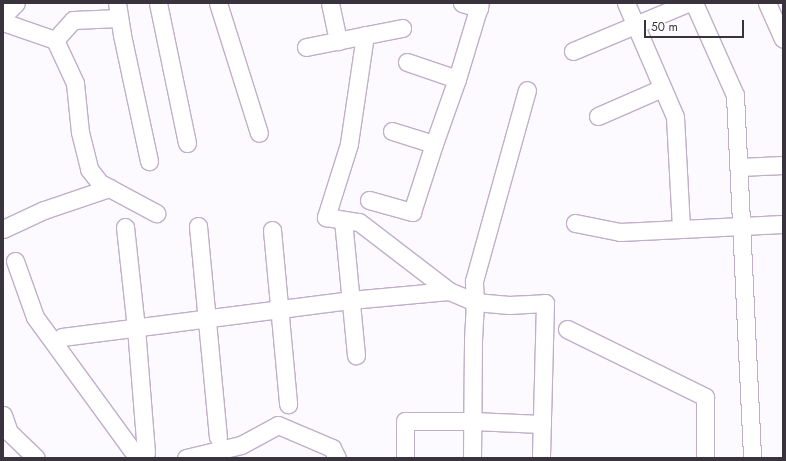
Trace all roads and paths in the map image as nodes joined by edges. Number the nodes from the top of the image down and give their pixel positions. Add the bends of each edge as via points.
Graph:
1 (16, 3) edge
2 (158, 3) edge
3 (218, 3) edge
4 (330, 3) edge
5 (462, 3) edge
6 (626, 3) edge
7 (688, 3) edge
8 (694, 3) edge
9 (767, 3) edge
10 (480, 5) edge
11 (118, 11) edge
12 (3, 16) edge
13 (3, 22) edge
14 (636, 25) junction
15 (402, 28) dead end
16 (365, 36) junction
17 (783, 39) edge
18 (55, 40) junction
19 (338, 41) junction
20 (306, 47) dead end
21 (573, 51) dead end
22 (407, 62) dead end
23 (457, 79) junction
24 (662, 88) junction
25 (527, 90) dead end
26 (598, 116) dead end
27 (392, 131) dead end
28 (258, 133) dead end
29 (187, 143) dead end
30 (434, 144) junction
31 (149, 161) dead end
32 (783, 165) edge
33 (739, 167) junction
34 (109, 188) junction
35 (369, 200) dead end
36 (156, 213) dead end
37 (342, 220) junction
38 (575, 223) dead end
39 (783, 224) edge
40 (198, 226) dead end
41 (741, 226) junction
42 (125, 227) dead end
43 (681, 228) junction
44 (3, 229) edge
45 (272, 230) dead end
46 (15, 261) dead end
47 (449, 291) junction
48 (350, 300) junction
49 (476, 302) junction
50 (279, 309) junction
51 (207, 318) junction
52 (136, 328) junction
53 (567, 329) dead end
54 (62, 337) dead end
55 (356, 355) dead end
56 (288, 404) dead end
57 (3, 415) edge
58 (472, 421) junction
59 (542, 424) junction
60 (218, 437) dead end
61 (142, 456) edge
62 (36, 458) edge
63 (186, 458) edge
64 (337, 458) edge
65 (405, 458) edge
66 (472, 458) edge
67 (541, 458) edge
68 (705, 458) edge
69 (752, 458) edge

1 - 12 street
2 - 29 street
3 - 28 street
4 - 19 street
5 - 10 street
6 - 14 street
7 - 14 street
8 - 33 street via 735,95
9 - 17 street
10 - 23 street
11 - 18 street via 73,20
11 - 31 street
13 - 18 street
14 - 21 street
14 - 24 street
15 - 16 street
16 - 19 street
16 - 37 street via 349,144 326,217
18 - 34 street via 76,83 80,132 89,169
19 - 20 street
22 - 23 street
23 - 30 street
24 - 26 street
24 - 43 street via 674,117
25 - 49 street via 474,281
27 - 30 street
30 - 35 street via 412,212
32 - 33 street
33 - 41 street
34 - 36 street
34 - 44 street via 44,210
37 - 47 street via 359,222
37 - 48 street
38 - 43 street via 620,232
39 - 41 street
40 - 51 street
41 - 43 street
41 - 69 street
42 - 52 street
45 - 50 street
46 - 61 street via 34,317
47 - 48 street
47 - 49 street
48 - 50 street
48 - 55 street
49 - 58 street
49 - 59 street via 509,305 545,303
50 - 51 street
50 - 56 street
51 - 52 street
51 - 60 street
52 - 54 street
52 - 61 street
53 - 68 street via 705,397
57 - 62 street via 10,432
58 - 59 street
58 - 65 street via 405,421
58 - 66 street
59 - 67 street
63 - 64 street via 241,445 278,425 332,448

